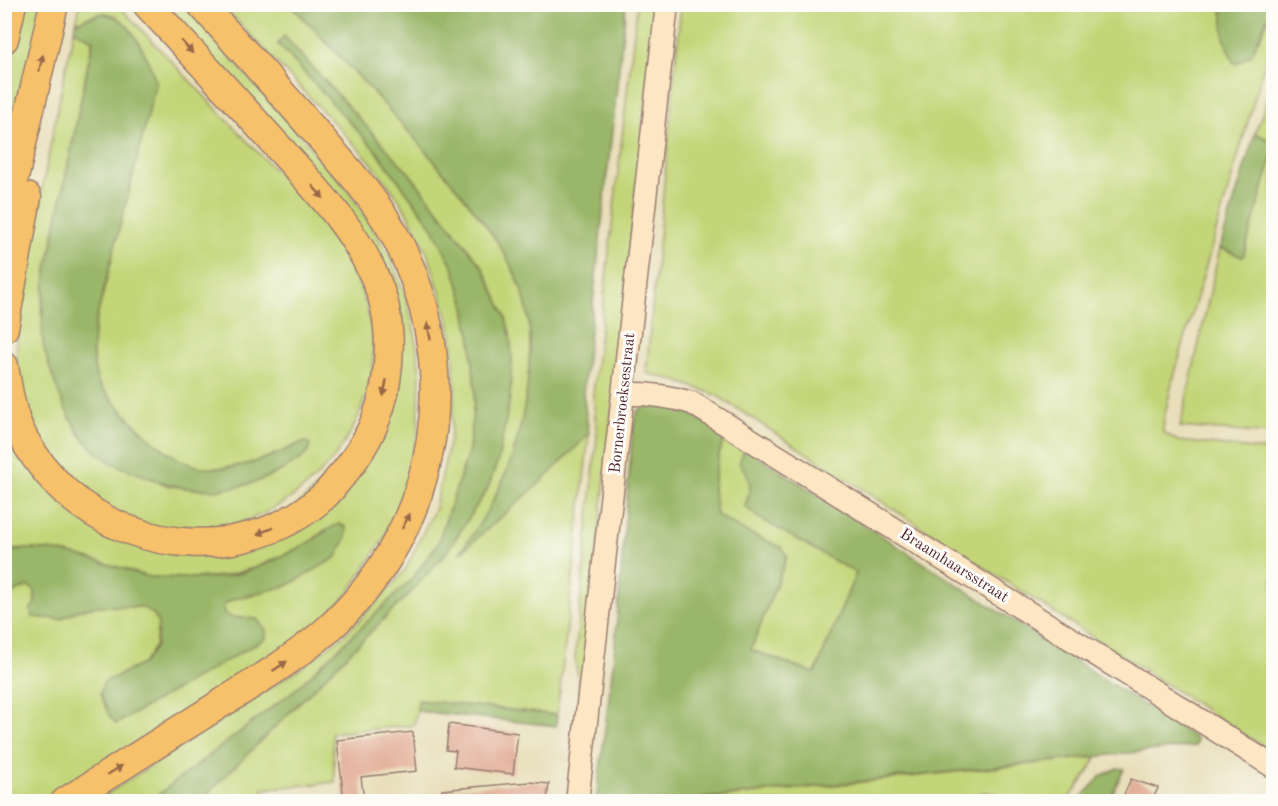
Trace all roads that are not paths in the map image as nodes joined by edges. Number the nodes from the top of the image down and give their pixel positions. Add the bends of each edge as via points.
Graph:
1 (12, 4) edge
2 (147, 4) edge
3 (201, 4) edge
4 (667, 4) edge
5 (54, 5) edge
6 (4, 39) edge
7 (28, 120) junction
8 (4, 222) edge
9 (4, 328) edge
10 (4, 366) edge
11 (624, 394) junction
12 (1274, 767) edge
13 (65, 801) edge
14 (577, 801) edge

1 - 6 highway
2 -> 10 highway via 322,197 351,232 368,261 380,287 388,333 388,368 380,411 356,459 324,496 306,509 253,536 218,543 180,543 114,525 80,504 52,479 16,422
13 -> 3 highway via 302,651 352,605 375,577 413,509 434,425 435,378 429,328 415,278 389,224 309,124
4 - 11 main road, Bornerbroeksestraat
7 -> 5 highway
7 - 8 highway
7 - 9 highway via 30,184
11 - 12 main road, Braamhaarsstraat via 648,393 692,403
11 - 14 main road, Bornerbroeksestraat

